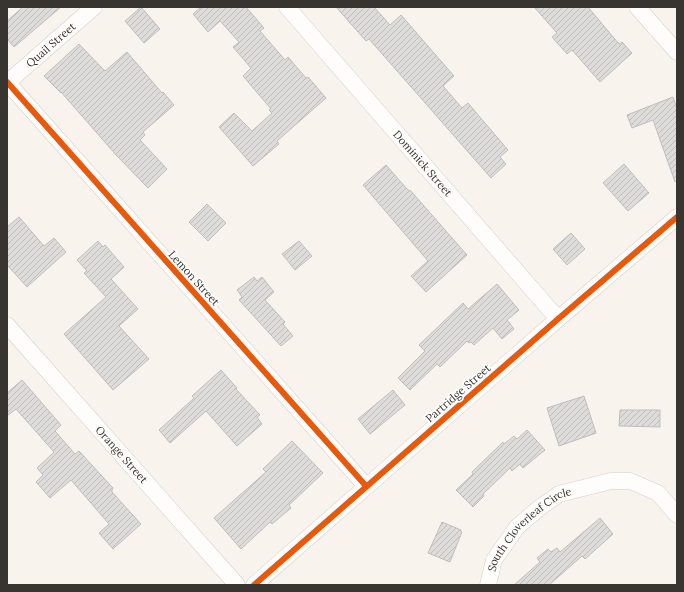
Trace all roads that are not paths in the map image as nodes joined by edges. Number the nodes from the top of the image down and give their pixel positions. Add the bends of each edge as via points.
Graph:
1 (94, 7) edge
2 (287, 7) edge
3 (637, 7) edge
4 (677, 52) edge
5 (7, 83) edge
6 (677, 217) edge
7 (558, 318) junction
8 (7, 325) edge
9 (366, 486) junction
10 (677, 515) edge
11 (237, 585) edge
12 (254, 585) edge
13 (488, 585) edge

1 - 5 street, Quail Street
2 - 7 street, Dominick Street
3 - 4 street
5 - 9 street, Lemon Street
6 - 7 street, Partridge Street
7 - 9 street, Partridge Street
8 - 11 street, Orange Street
9 - 12 street, Partridge Street
10 - 13 street, South Cloverleaf Circle via 658,493 630,481 611,481 559,494 517,527 494,560

